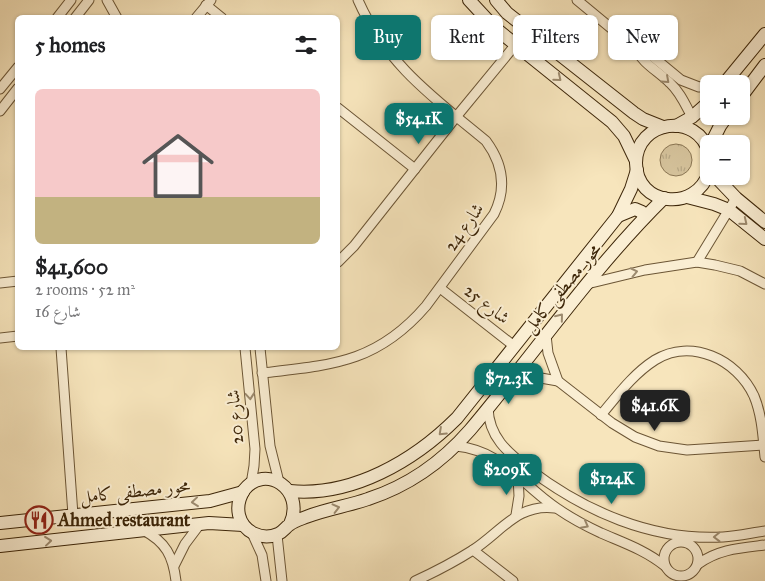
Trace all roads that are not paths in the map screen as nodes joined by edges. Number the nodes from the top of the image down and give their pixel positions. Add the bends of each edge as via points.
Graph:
1 (71, 0) edge
2 (89, 0) edge
3 (107, 0) edge
4 (358, 0) edge
5 (469, 0) edge
6 (496, 0) edge
7 (577, 0) edge
8 (209, 2) edge
9 (59, 15) edge
10 (77, 15) edge
11 (115, 15) edge
12 (198, 15) edge
13 (220, 15) edge
14 (608, 26) edge
15 (765, 34) edge
16 (513, 42) edge
17 (513, 48) edge
18 (750, 52) junction
19 (536, 60) edge
20 (643, 60) edge
21 (657, 60) edge
22 (765, 65) edge
23 (15, 70) edge
24 (731, 75) edge
25 (700, 86) edge
26 (750, 86) edge
27 (0, 88) edge
28 (15, 92) edge
29 (614, 98) junction
30 (340, 110) edge
31 (700, 110) edge
32 (0, 111) edge
33 (456, 117) junction
34 (692, 117) junction
35 (612, 122) junction
36 (676, 126) junction
37 (663, 127) junction
38 (700, 138) edge
39 (636, 166) junction
40 (415, 169) junction
41 (702, 185) edge
42 (724, 185) edge
43 (687, 197) junction
44 (664, 198) junction
45 (736, 198) junction
46 (729, 210) junction
47 (618, 216) junction
48 (644, 218) junction
49 (765, 222) edge
50 (765, 239) edge
51 (340, 260) edge
52 (697, 262) junction
53 (15, 281) edge
54 (0, 282) edge
55 (587, 284) junction
56 (765, 284) edge
57 (440, 288) junction
58 (546, 334) junction
59 (15, 336) edge
60 (0, 338) edge
61 (514, 346) junction
62 (61, 350) edge
63 (245, 350) edge
64 (260, 350) edge
65 (262, 373) junction
66 (512, 378) junction
67 (558, 381) junction
68 (488, 408) junction
69 (601, 415) junction
70 (456, 418) junction
71 (470, 430) junction
72 (764, 445) edge
73 (456, 446) junction
74 (503, 448) junction
75 (495, 457) junction
76 (765, 457) edge
77 (518, 477) junction
78 (279, 482) junction
79 (247, 488) junction
80 (290, 491) junction
81 (555, 508) junction
82 (73, 515) junction
83 (516, 515) junction
84 (4, 522) edge
85 (200, 524) junction
86 (290, 524) junction
87 (248, 529) junction
88 (143, 530) junction
89 (656, 530) junction
90 (765, 531) edge
91 (277, 535) junction
92 (694, 536) junction
93 (685, 542) junction
94 (671, 544) junction
95 (5, 545) edge
96 (765, 545) edge
97 (473, 550) junction
98 (174, 566) junction
99 (696, 567) junction
100 (667, 569) junction
101 (176, 581) edge
102 (266, 581) edge
103 (282, 581) edge
104 (415, 581) edge
105 (513, 581) edge
106 (673, 581) edge
107 (692, 581) edge

1 - 9 street
2 - 10 street
3 - 11 street
4 - 33 street, شارع 24 via 378,37 400,66
5 - 16 street
6 - 29 street via 507,13
7 - 14 street
8 - 12 street
8 - 13 street
15 - 18 street
17 - 33 street
18 - 22 street
18 - 24 street
19 -> 35 street
20 -> 34 street via 678,92
21 - 25 street via 681,80
22 - 26 street
23 - 27 street
28 - 32 street
29 - 35 street via 620,117
29 - 37 street via 643,119
30 - 40 street
31 - 34 street
33 - 40 street
33 - 57 street, شارع 24 via 486,141 492,150 501,169 502,189 494,214
34 - 36 street
35 - 39 street via 624,136
36 - 37 street
36 - 38 street via 690,130
37 - 39 street, محور مصطفى كامل via 647,136 638,152
39 - 44 street via 645,187
39 - 47 street, محور مصطفى كامل via 631,189
40 - 51 street
41 - 43 street
42 - 45 street
43 - 44 street via 678,200
43 - 46 street
44 - 48 street, محور مصطفى كامل
45 - 46 street
45 - 49 street
46 -> 50 street
46 - 52 street
47 - 48 street via 635,209 642,212
47 - 61 street, محور مصطفى كامل
48 - 55 street, محور مصطفى كامل
55 -> 52 street
52 - 56 street via 740,271
53 - 54 street
58 -> 55 street, محور مصطفى كامل
57 - 61 street, شارع 25
57 - 65 street, شارع 24 via 404,330 363,355 328,365
58 - 66 street, محور مصطفى كامل
58 - 67 street via 548,354
59 - 60 street
61 - 70 street, محور مصطفى كامل
62 - 82 street
63 -> 79 street, شارع 20 via 255,449
64 - 65 street, شارع 20
65 - 78 street, شارع 20 via 270,446
66 - 67 street
66 - 68 street, محور مصطفى كامل
67 - 69 street
68 - 71 street, محور مصطفى كامل
68 - 74 street via 492,430
69 - 72 street via 635,437 673,449
69 - 72 street via 623,388 654,361 682,351 702,352 727,364 749,387 759,411
70 - 71 street
70 -> 80 street, محور مصطفى كامل via 424,447 381,473 321,491
71 - 73 street, محور مصطفى كامل
72 - 76 street
73 - 75 street via 476,449
86 -> 73 street, محور مصطفى كامل via 388,490 421,473
74 - 75 street
74 - 89 street via 535,474 590,508 611,518
75 - 77 street
77 - 81 street
77 - 83 street
78 - 79 street via 265,479
78 - 80 street
79 -> 82 street, محور مصطفى كامل via 210,501
79 - 87 street via 238,505 240,519
80 - 86 street via 295,507
81 - 83 street via 535,508
81 -> 100 street via 599,532 640,549
82 - 84 street, محور مصطفى كامل
83 - 97 street
84 - 95 street
85 - 87 street via 220,523
85 - 88 street
85 - 98 street
86 - 91 street
87 - 91 street via 260,536
87 - 102 street via 262,555
95 -> 88 street
88 - 98 street via 163,544
89 - 92 street
89 - 94 street
90 -> 92 street via 724,537
91 - 103 street
92 - 93 street
93 - 94 street
93 - 99 street via 698,553
94 - 100 street via 665,552
96 - 99 street via 722,551
97 - 104 street
97 - 105 street
98 - 101 street
99 - 100 street via 682,576
99 - 107 street
100 - 106 street

